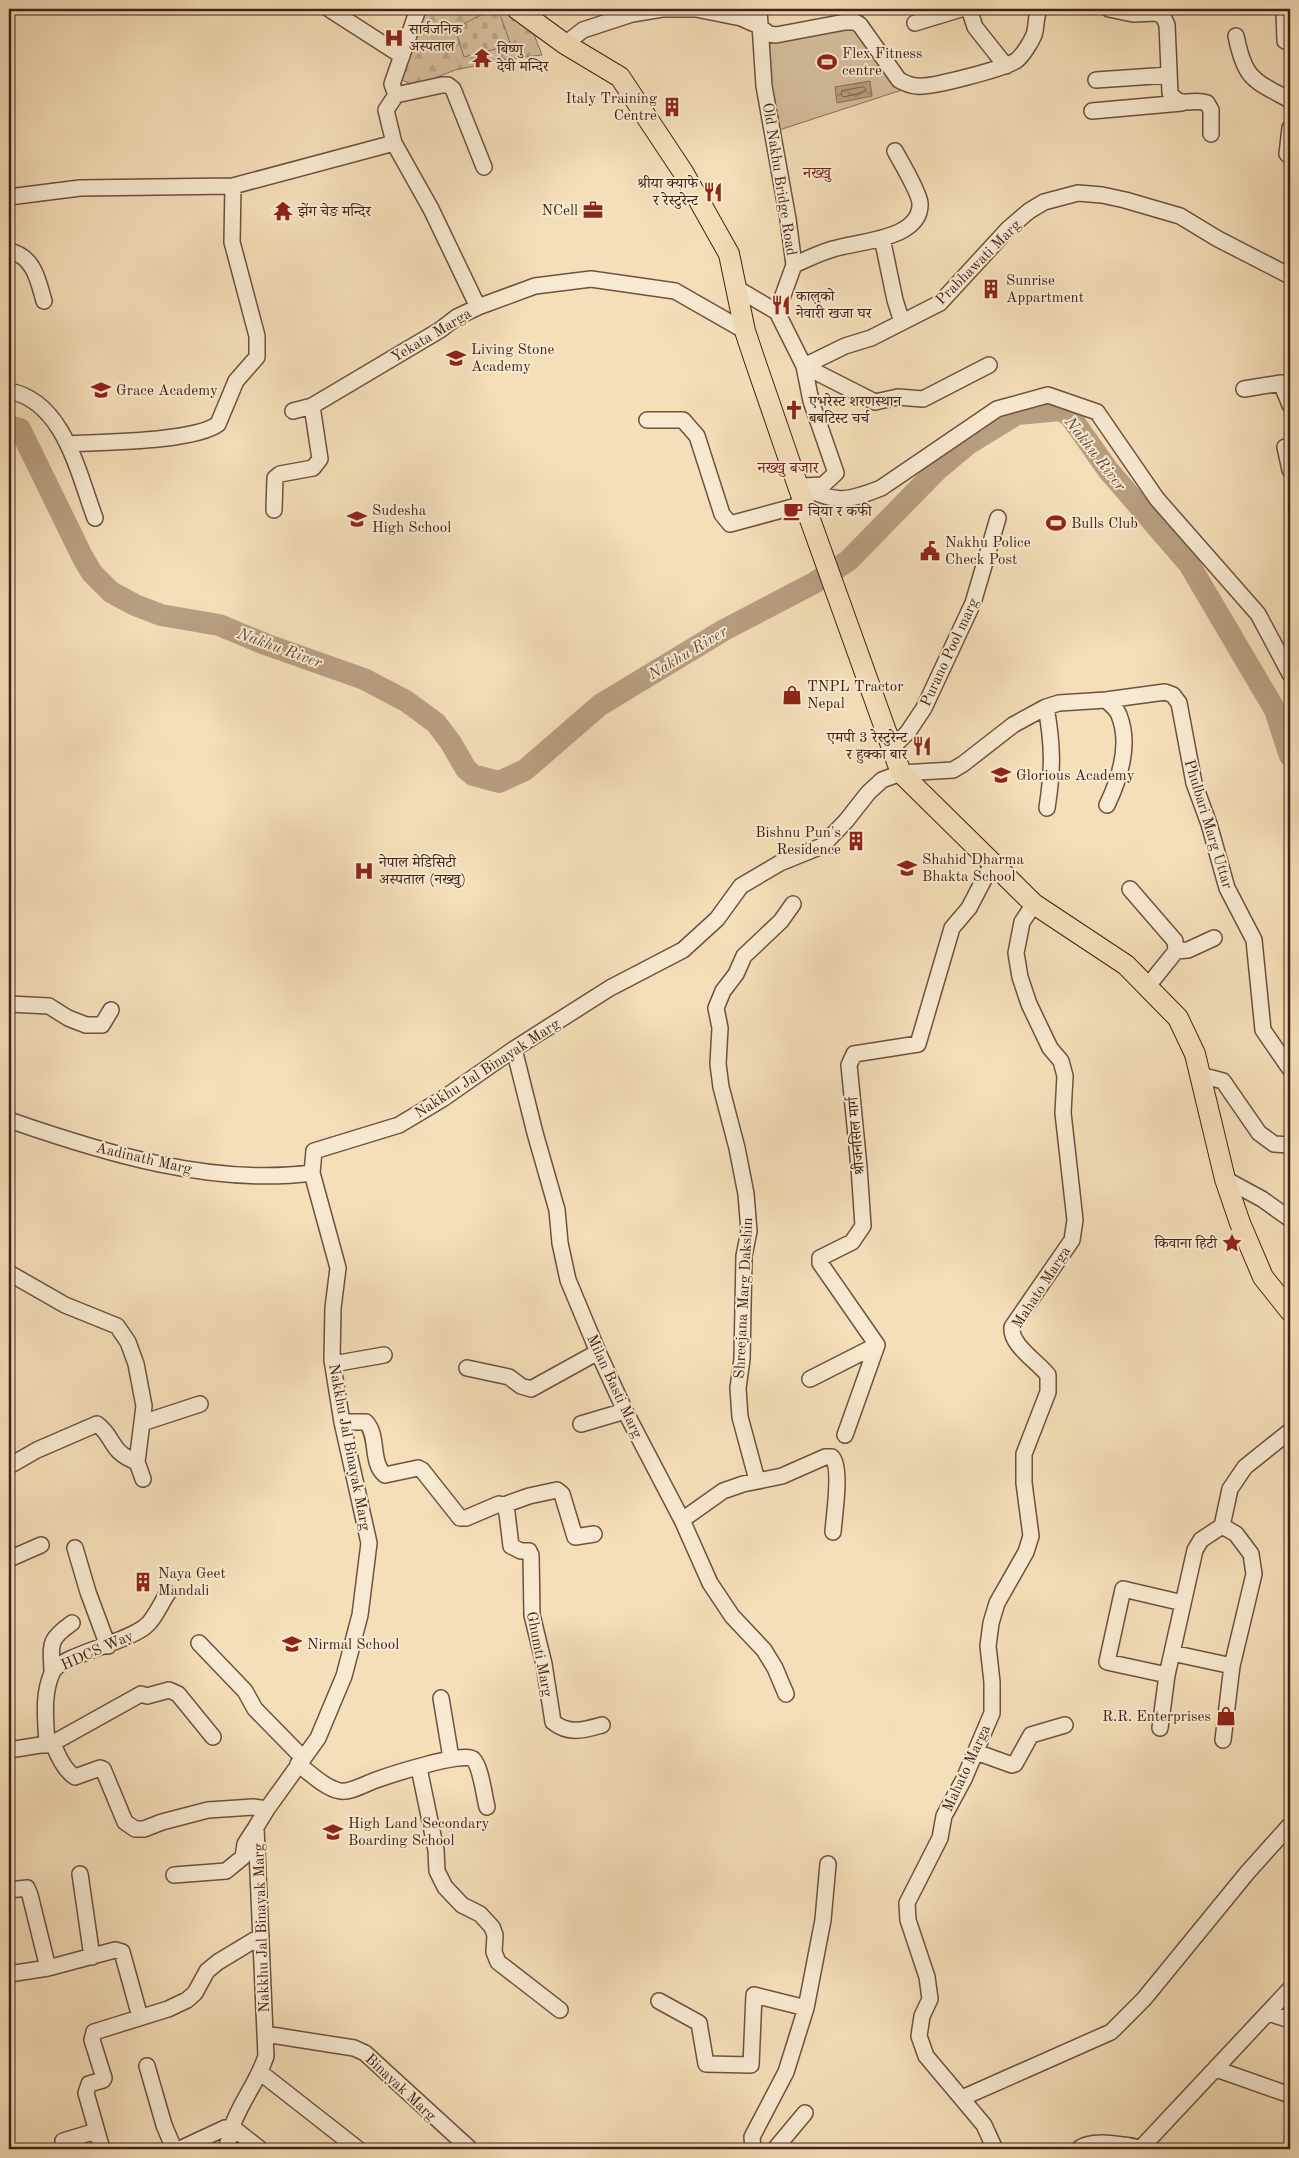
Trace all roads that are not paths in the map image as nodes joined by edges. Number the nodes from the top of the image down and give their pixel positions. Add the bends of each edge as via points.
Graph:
1 (329, 9) edge
2 (418, 9) edge
3 (517, 9) edge
4 (664, 9) edge
5 (759, 9) edge
6 (960, 9) edge
7 (969, 9) edge
8 (1040, 9) edge
9 (1109, 9) edge
10 (1284, 9) edge
11 (1134, 11) edge
12 (915, 22) dead end
13 (759, 26) junction
14 (1236, 36) dead end
15 (1285, 41) dead end
16 (565, 44) junction
17 (402, 56) junction
18 (1006, 66) junction
19 (1169, 75) junction
20 (1096, 80) dead end
21 (396, 95) junction
22 (1290, 100) edge
23 (1182, 103) junction
24 (1092, 111) dead end
25 (1290, 128) edge
26 (1211, 134) dead end
27 (394, 143) junction
28 (895, 151) dead end
29 (1286, 154) dead end
30 (484, 168) dead end
31 (232, 186) junction
32 (9, 197) edge
33 (882, 238) junction
34 (9, 251) edge
35 (794, 265) junction
36 (1290, 276) edge
37 (738, 289) junction
38 (44, 301) dead end
39 (478, 307) junction
40 (777, 312) junction
41 (902, 322) junction
42 (745, 331) junction
43 (989, 365) dead end
44 (804, 366) junction
45 (1244, 389) dead end
46 (9, 391) edge
47 (1290, 405) edge
48 (312, 406) junction
49 (293, 411) dead end
50 (647, 420) dead end
51 (68, 444) junction
52 (1290, 446) edge
53 (1290, 470) edge
54 (801, 495) junction
55 (274, 510) dead end
56 (95, 518) dead end
57 (998, 518) dead end
58 (1290, 674) edge
59 (1106, 700) junction
60 (1046, 707) junction
61 (892, 748) junction
62 (901, 773) junction
63 (1107, 805) dead end
64 (1047, 808) dead end
65 (993, 862) junction
66 (1130, 889) dead end
67 (793, 904) dead end
68 (1034, 904) junction
69 (1214, 938) dead end
70 (1176, 951) junction
71 (1147, 987) junction
72 (9, 1004) edge
73 (112, 1010) dead end
74 (514, 1049) junction
75 (1290, 1069) edge
76 (1200, 1075) junction
77 (9, 1120) edge
78 (1290, 1146) edge
79 (312, 1173) junction
80 (1225, 1179) junction
81 (1290, 1219) edge
82 (9, 1273) edge
83 (1290, 1310) edge
84 (877, 1345) junction
85 (598, 1352) junction
86 (384, 1355) dead end
87 (333, 1364) junction
88 (467, 1368) dead end
89 (810, 1380) dead end
90 (200, 1404) dead end
91 (625, 1411) junction
92 (342, 1422) junction
93 (142, 1423) junction
94 (581, 1424) dead end
95 (1290, 1431) edge
96 (845, 1435) dead end
97 (137, 1462) junction
98 (9, 1466) edge
99 (143, 1479) dead end
100 (757, 1480) junction
101 (504, 1506) junction
102 (682, 1520) junction
103 (1222, 1526) junction
104 (833, 1532) dead end
105 (594, 1534) dead end
106 (40, 1545) dead end
107 (75, 1548) dead end
108 (9, 1559) edge
109 (168, 1593) dead end
110 (1183, 1603) junction
111 (72, 1623) dead end
112 (199, 1643) dead end
113 (108, 1646) junction
114 (1172, 1653) junction
115 (1232, 1666) junction
116 (52, 1671) junction
117 (1166, 1675) junction
118 (786, 1694) dead end
119 (441, 1698) dead end
120 (602, 1725) dead end
121 (1066, 1725) dead end
122 (1160, 1728) dead end
123 (213, 1737) dead end
124 (1223, 1740) dead end
125 (50, 1744) junction
126 (9, 1750) edge
127 (976, 1752) junction
128 (451, 1758) junction
129 (300, 1761) junction
130 (419, 1768) junction
131 (486, 1807) dead end
132 (267, 1809) junction
133 (1290, 1825) edge
134 (256, 1827) junction
135 (828, 1864) dead end
136 (80, 1874) dead end
137 (174, 1875) dead end
138 (9, 1890) edge
139 (261, 1936) junction
140 (92, 1956) junction
141 (48, 1968) junction
142 (9, 1974) edge
143 (1290, 1989) edge
144 (659, 2001) dead end
145 (806, 2008) junction
146 (560, 2010) dead end
147 (1268, 2013) junction
148 (140, 2017) junction
149 (1290, 2020) edge
150 (265, 2034) junction
151 (147, 2066) dead end
152 (1216, 2069) junction
153 (261, 2073) junction
154 (1290, 2095) edge
155 (962, 2098) junction
156 (806, 2113) dead end
157 (232, 2127) junction
158 (96, 2131) junction
159 (63, 2141) dead end
160 (1082, 2148) edge
161 (102, 2149) edge
162 (174, 2149) edge
163 (180, 2149) edge
164 (225, 2149) edge
165 (260, 2149) edge
166 (358, 2149) edge
167 (470, 2149) edge
168 (753, 2149) edge
169 (775, 2149) edge
170 (996, 2149) edge
171 (1142, 2149) edge

1 - 17 street
2 - 17 street
3 - 16 main road
4 - 13 street via 696,9 741,18
4 - 16 street via 632,14 583,30
5 - 13 street, Old Nakhu Bridge Road
6 - 12 street
7 - 18 street via 975,27
8 - 18 street via 1034,35 1018,60
9 - 11 street
10 - 15 street
11 - 19 street via 1163,16 1167,25
13 - 18 street via 776,35 855,22 899,80 918,87
13 - 35 street, Old Nakhu Bridge Road via 764,86
14 - 22 street via 1247,72 1258,83
16 - 37 main road via 620,77 683,172 729,254
17 - 21 street via 392,84
19 - 20 street
19 - 23 street via 1170,93
21 - 27 street via 386,110
21 - 30 street via 442,85 453,89
23 - 24 street
23 - 26 street via 1200,100 1207,103 1211,110
25 - 29 street
27 - 31 street
27 - 39 street via 431,208
28 - 33 street via 920,202 917,217 911,224
31 - 32 street via 80,188
31 - 51 street via 232,242 257,336 257,356 236,381 218,424 202,433
33 - 35 street via 834,248
33 - 41 street
34 - 38 street via 29,260 38,276
35 - 40 street, Old Nakhu Bridge Road
36 - 41 street, Prabhawati Marg via 1180,216 1125,200 1078,193 1044,202 1029,211 1008,229 940,303
37 - 40 street
37 - 42 main road
39 - 42 street, Yekata Marga via 535,286 591,279 675,291
39 - 48 street, Yekata Marga
40 - 44 street
41 - 44 street, Prabhawati Marg
42 - 54 main road
43 - 44 street via 923,398 898,397 875,402
44 - 54 street via 811,400 836,473 823,485
45 - 47 street via 1281,383
46 - 51 street via 30,398 46,409
48 - 49 street, Yekata Marga
48 - 55 street via 320,459 313,468 280,474 275,478
50 - 54 street via 683,420 697,436 722,514 730,524
51 - 56 street
52 - 53 street via 1285,447
54 - 58 street via 842,500 881,488 997,409 1048,395 1097,412 1157,499 1258,614
54 - 61 main road
57 - 61 street, Purano Pool marg via 973,603 924,708
59 - 60 street
59 - 63 street via 1119,713 1123,735 1122,766 1117,786
59 - 75 street, Phulbari Marg Uttar via 1165,692 1173,695 1179,703 1194,783 1227,888 1254,940 1263,1030
60 - 62 street via 1013,725 953,770
60 - 64 street via 1051,734 1052,773
61 - 62 main road
62 - 65 main road
62 - 74 street, Nakkhu Jal Binayak Marg via 882,780 822,846 780,863 741,886 717,919 683,950 610,988
65 - 68 main road
65 - 84 street, श्रीजनसिल मार्ग via 969,908 952,928 918,1044 854,1054 849,1065 863,1226 852,1242 820,1258 820,1263
66 - 70 street via 1175,941
67 - 100 street, Shreejana Marg Dakshin via 781,921 744,956 716,1008 720,1028 718,1064 721,1086 746,1194 749,1231 744,1256 742,1359 738,1388 740,1417
68 - 71 main road via 1126,965
68 - 127 street, Mahato Marga via 1022,922 1016,953 1029,1004 1050,1048 1061,1061 1063,1113 1075,1220 1072,1240 1012,1327 1015,1341 1048,1375 1048,1392 1024,1454 1031,1536 1026,1552 997,1602 991,1623 988,1646 992,1713
69 - 70 street via 1188,950
70 - 71 street
71 - 76 main road via 1178,1018 1195,1054
72 - 73 street via 49,1006 86,1025 102,1024
74 - 79 street, Nakkhu Jal Binayak Marg via 399,1125 314,1151
74 - 85 street, Milan Basti Marg via 557,1210 568,1280
76 - 78 street via 1223,1081 1259,1132 1274,1144
76 - 80 main road
77 - 79 street, Aadinath Marg via 103,1150 185,1170 269,1175
79 - 87 street, Nakkhu Jal Binayak Marg via 338,1268 333,1308
80 - 81 street via 1262,1198
80 - 83 main road via 1263,1277
82 - 93 street via 66,1305 117,1326 128,1342 136,1364 144,1406
84 - 89 street
84 - 96 street
85 - 88 street via 531,1389 509,1377
85 - 91 street, Milan Basti Marg
86 - 87 street
87 - 92 street, Nakkhu Jal Binayak Marg
90 - 93 street
91 - 94 street
91 - 102 street, Milan Basti Marg
92 - 101 street via 366,1422 372,1432 382,1473 422,1470 460,1518 498,1504
92 - 129 street, Nakkhu Jal Binayak Marg via 369,1543 360,1615 344,1676 318,1738
93 - 97 street
95 - 103 street via 1245,1468 1230,1488
97 - 98 street via 124,1458 100,1426 93,1425
97 - 99 street
100 - 102 street via 723,1492
100 - 104 street via 782,1476 825,1457 832,1458 837,1473
101 - 105 street via 528,1496 557,1490 562,1494 575,1537
101 - 120 street, Ghumti Marg via 511,1546 529,1551 531,1555 532,1615 553,1722 569,1731
102 - 118 street, Milan Basti Marg via 710,1583 732,1616 764,1650
103 - 110 street via 1201,1540 1195,1550
103 - 115 street via 1236,1534 1252,1554 1254,1574
106 - 108 street
107 - 113 street
109 - 113 street, HDCS Way via 148,1625
110 - 114 street
110 - 117 street via 1123,1589 1107,1662
111 - 116 street via 56,1634 52,1644
112 - 129 street via 245,1691 255,1708
113 - 116 street, HDCS Way via 65,1661
114 - 115 street
114 - 117 street
115 - 124 street
116 - 125 street, HDCS Way via 45,1700
117 - 122 street
119 - 128 street
121 - 127 street via 1031,1735 1012,1765
123 - 125 street via 178,1694 170,1690 147,1696 141,1694
125 - 126 street
125 - 132 street, HDCS Way via 75,1776 103,1769 125,1822 135,1829 208,1810
127 - 155 street, Mahato Marga via 944,1816 940,1838 907,1903 908,1920 927,1977 930,1999 922,2016 919,2036 926,2056
128 - 130 street
128 - 131 street via 474,1759
129 - 130 street via 332,1788 342,1792
129 - 132 street, Nakkhu Jal Binayak Marg
130 - 146 street via 436,1850 437,1871 445,1887 462,1905 480,1914 492,1928 498,1962
132 - 134 street, Nakkhu Jal Binayak Marg
133 - 155 street via 1144,2000 1111,2032
134 - 137 street via 245,1844 243,1857 226,1871
134 - 139 street, Nakkhu Jal Binayak Marg
135 - 145 street via 823,1920
136 - 140 street
138 - 141 street via 27,1888
139 - 148 street via 207,1971 195,1993 187,2000
139 - 150 street, Nakkhu Jal Binayak Marg
140 - 141 street
140 - 148 street via 115,1950 122,1952
141 - 142 street
143 - 147 street
144 - 145 street via 698,2023 706,2064 751,2065 754,1995
145 - 168 street via 786,2072 752,2137
147 - 149 street
147 - 152 street
148 - 158 street via 94,2032 92,2036 104,2074 103,2080 89,2084 86,2093
150 - 153 street, Nakkhu Jal Binayak Marg via 266,2056
150 - 167 street, Binayak Marg via 354,2048 365,2053
151 - 162 street
152 - 154 street
152 - 171 street
153 - 157 street, Nakkhu Jal Binayak Marg
153 - 166 street
155 - 170 street, Mahato Marga via 984,2125
156 - 169 street
157 - 163 street
157 - 164 street, Nakkhu Jal Binayak Marg
157 - 165 street
158 - 159 street
158 - 161 street
160 - 171 street via 1101,2143

